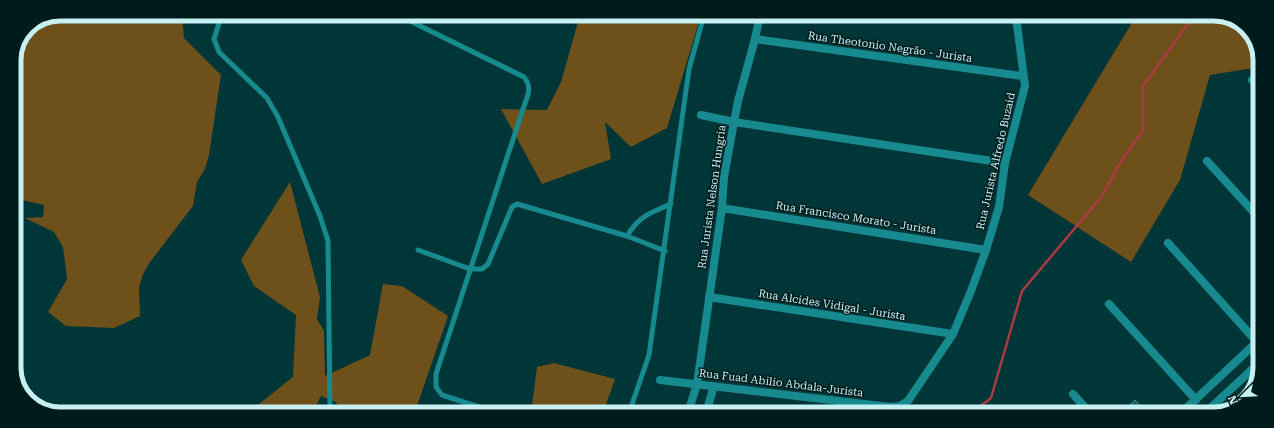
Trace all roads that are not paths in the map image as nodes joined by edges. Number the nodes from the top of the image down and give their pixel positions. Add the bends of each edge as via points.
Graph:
1 (220, 21) edge
2 (410, 21) edge
3 (702, 21) edge
4 (759, 21) edge
5 (1016, 21) edge
6 (755, 39) junction
7 (1022, 76) junction
8 (701, 115) dead end
9 (734, 122) junction
10 (1207, 160) dead end
11 (1005, 163) junction
12 (671, 204) junction
13 (722, 208) junction
14 (1253, 211) edge
15 (627, 236) junction
16 (1168, 243) dead end
17 (418, 250) dead end
18 (986, 250) junction
19 (665, 251) junction
20 (470, 268) junction
21 (708, 297) junction
22 (1108, 304) dead end
23 (953, 334) junction
24 (1253, 336) edge
25 (1253, 347) edge
26 (1253, 369) edge
27 (660, 380) dead end
28 (697, 384) junction
29 (714, 386) junction
30 (1073, 394) dead end
31 (1196, 400) junction
32 (900, 406) joint
33 (330, 407) edge
34 (479, 407) edge
35 (630, 407) edge
36 (690, 407) edge
37 (708, 407) edge
38 (1085, 407) edge
39 (1188, 407) edge
40 (1212, 407) edge

1 - 33 lane via 214,39 219,52 267,98 278,117 328,241
2 - 20 lane via 524,77 528,82 524,109
3 - 12 lane via 690,69
4 - 6 street, Rua Jurista Nelson Hungria
5 - 7 street, Rua Jurista Alfredo Buzaid
6 - 7 street, Rua Theotonio Negrão - Jurista
6 - 9 street, Rua Jurista Nelson Hungria
7 - 11 street, Rua Jurista Alfredo Buzaid via 1025,86
8 - 9 street
9 - 11 street
9 - 13 street, Rua Jurista Nelson Hungria via 724,177
10 - 14 street
11 - 18 street, Rua Jurista Alfredo Buzaid via 999,207
12 - 15 lane via 637,221
12 - 19 lane
13 - 18 street, Rua Francisco Morato - Jurista
13 - 21 street, Rua Jurista Nelson Hungria
15 - 19 lane
15 - 20 lane via 517,204 512,207 488,264 482,269
16 - 24 street
17 - 20 lane
18 - 23 street, Rua Jurista Alfredo Buzaid
19 - 35 lane via 649,355
20 - 34 lane via 436,374 436,387 442,395
21 - 23 street, Rua Alcides Vidigal - Jurista
21 - 28 street, Rua Jurista Nelson Hungria
22 - 31 street
23 - 32 street, Rua Jurista Alfredo Buzaid via 908,401
25 - 31 street
26 - 40 street
27 - 28 street, Rua Fuad Abilio Abdala-Jurista
28 - 29 street, Rua Fuad Abilio Abdala-Jurista
28 - 36 street, Rua Jurista Nelson Hungria
29 - 32 street, Rua Fuad Abilio Abdala-Jurista via 890,407
29 - 37 street
30 - 38 street
31 - 39 street

